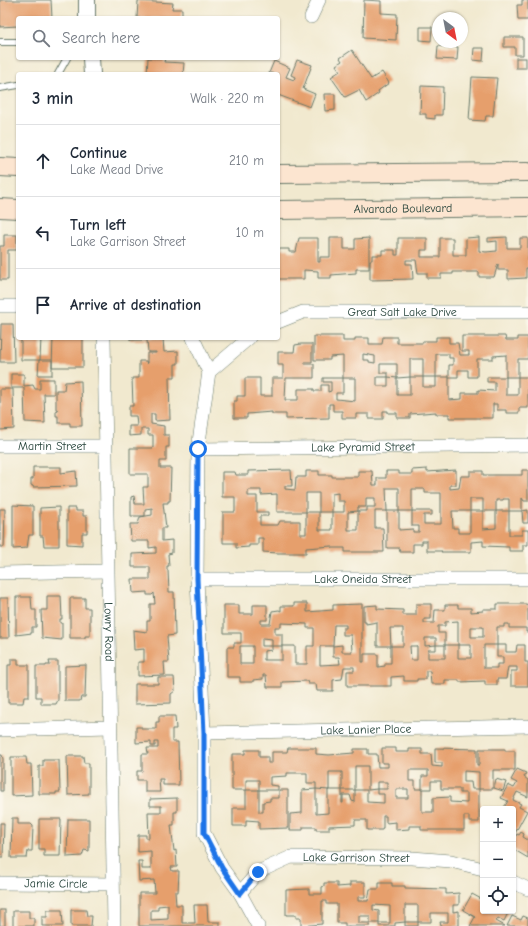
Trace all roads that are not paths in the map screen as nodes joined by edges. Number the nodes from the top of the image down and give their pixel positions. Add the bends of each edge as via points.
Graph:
1 (88, 0) edge
2 (319, 0) edge
3 (87, 16) edge
4 (311, 17) dead end
5 (0, 42) edge
6 (16, 42) edge
7 (66, 60) edge
8 (91, 60) edge
9 (59, 72) edge
10 (92, 72) edge
11 (16, 85) edge
12 (0, 88) edge
13 (0, 167) edge
14 (16, 168) edge
15 (528, 172) edge
16 (280, 174) edge
17 (528, 207) edge
18 (0, 208) edge
19 (16, 209) edge
20 (280, 210) edge
21 (0, 306) edge
22 (16, 306) edge
23 (528, 312) edge
24 (280, 321) edge
25 (104, 340) edge
26 (194, 340) edge
27 (247, 340) edge
28 (209, 372) junction
29 (528, 445) edge
30 (0, 446) edge
31 (105, 446) junction
32 (198, 449) junction
33 (107, 571) junction
34 (0, 572) edge
35 (197, 579) junction
36 (528, 579) edge
37 (528, 726) edge
38 (110, 727) junction
39 (0, 730) edge
40 (204, 733) junction
41 (480, 868) edge
42 (0, 883) edge
43 (516, 883) edge
44 (112, 884) junction
45 (528, 889) edge
46 (240, 894) junction
47 (114, 926) edge
48 (258, 926) edge

1 - 3 street
2 - 4 street
5 - 6 lane
7 - 9 lane
8 - 10 street
11 - 12 lane
13 - 14 main road
15 - 16 main road
17 - 20 main road, Alvarado Boulevard
18 - 19 main road
21 - 22 street
23 - 24 street, Great Salt Lake Drive via 303,312
25 - 31 street, Lowry Road
26 - 28 street
27 - 28 street
28 - 32 street
29 - 32 street, Lake Pyramid Street
30 - 31 street, Martin Street
31 - 33 street, Lowry Road
32 - 35 street
33 - 34 street
33 - 38 street, Lowry Road
35 - 36 street, Lake Oneida Street
35 - 40 street
37 - 40 street, Lake Lanier Place
38 - 39 street
38 - 44 street, Lowry Road
40 - 46 street via 204,833 222,868
41 - 46 street, Lake Garrison Street via 451,861 412,858 292,857 258,872
42 - 44 street, Jamie Circle
43 - 45 street
44 - 47 street, Lowry Road
46 - 48 street

